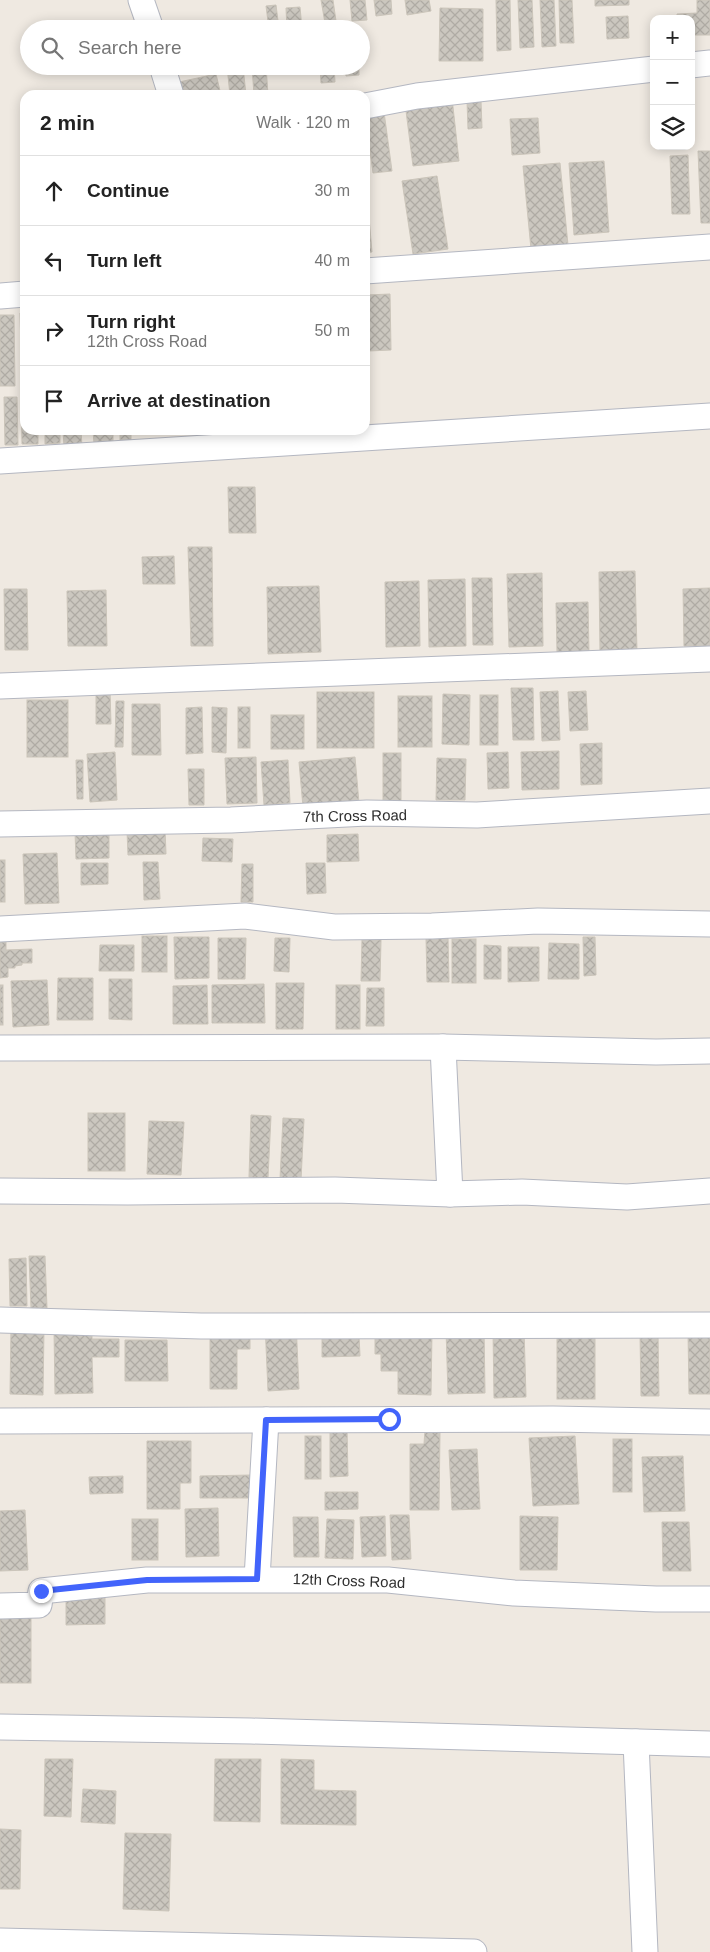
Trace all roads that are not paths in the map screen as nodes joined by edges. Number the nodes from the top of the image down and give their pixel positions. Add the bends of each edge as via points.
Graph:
1 (141, 0) edge
2 (147, 20) edge
3 (710, 63) edge
4 (695, 65) edge
5 (650, 69) edge
6 (165, 75) edge
7 (169, 90) edge
8 (370, 105) edge
9 (710, 247) edge
10 (370, 271) edge
11 (20, 294) edge
12 (0, 296) edge
13 (710, 416) edge
14 (0, 461) edge
15 (710, 659) edge
16 (0, 686) edge
17 (710, 800) edge
18 (0, 824) edge
19 (710, 924) edge
20 (0, 929) edge
21 (443, 1047) junction
22 (0, 1048) edge
23 (710, 1051) edge
24 (0, 1190) edge
25 (710, 1191) edge
26 (450, 1194) junction
27 (0, 1320) edge
28 (710, 1325) edge
29 (0, 1420) edge
30 (266, 1420) junction
31 (710, 1422) edge
32 (257, 1579) junction
33 (710, 1599) edge
34 (0, 1606) edge
35 (0, 1727) edge
36 (636, 1742) junction
37 (710, 1744) edge
38 (0, 1941) edge
39 (396, 1951) edge
40 (474, 1952) edge
41 (645, 1952) edge

1 - 2 street
3 - 4 street
5 - 8 street via 417,96
6 - 7 street
9 - 10 street
11 - 12 street
13 - 14 street
15 - 16 street
17 - 18 street, 7th Cross Road via 477,815 367,813 231,820
19 - 20 street via 538,921 334,926 245,916
21 - 22 street
21 - 23 street
21 - 26 street
24 - 26 street via 335,1190
25 - 26 street via 627,1197 522,1192
27 - 28 street via 201,1326
29 - 30 street
30 - 31 street via 553,1418
30 - 32 street
32 - 33 street, 12th Cross Road via 388,1580 514,1593
32 - 34 street, 12th Cross Road via 137,1581 41,1591 39,1605
35 - 36 street
36 - 37 street
36 - 41 street
38 - 39 street
39 - 40 street

